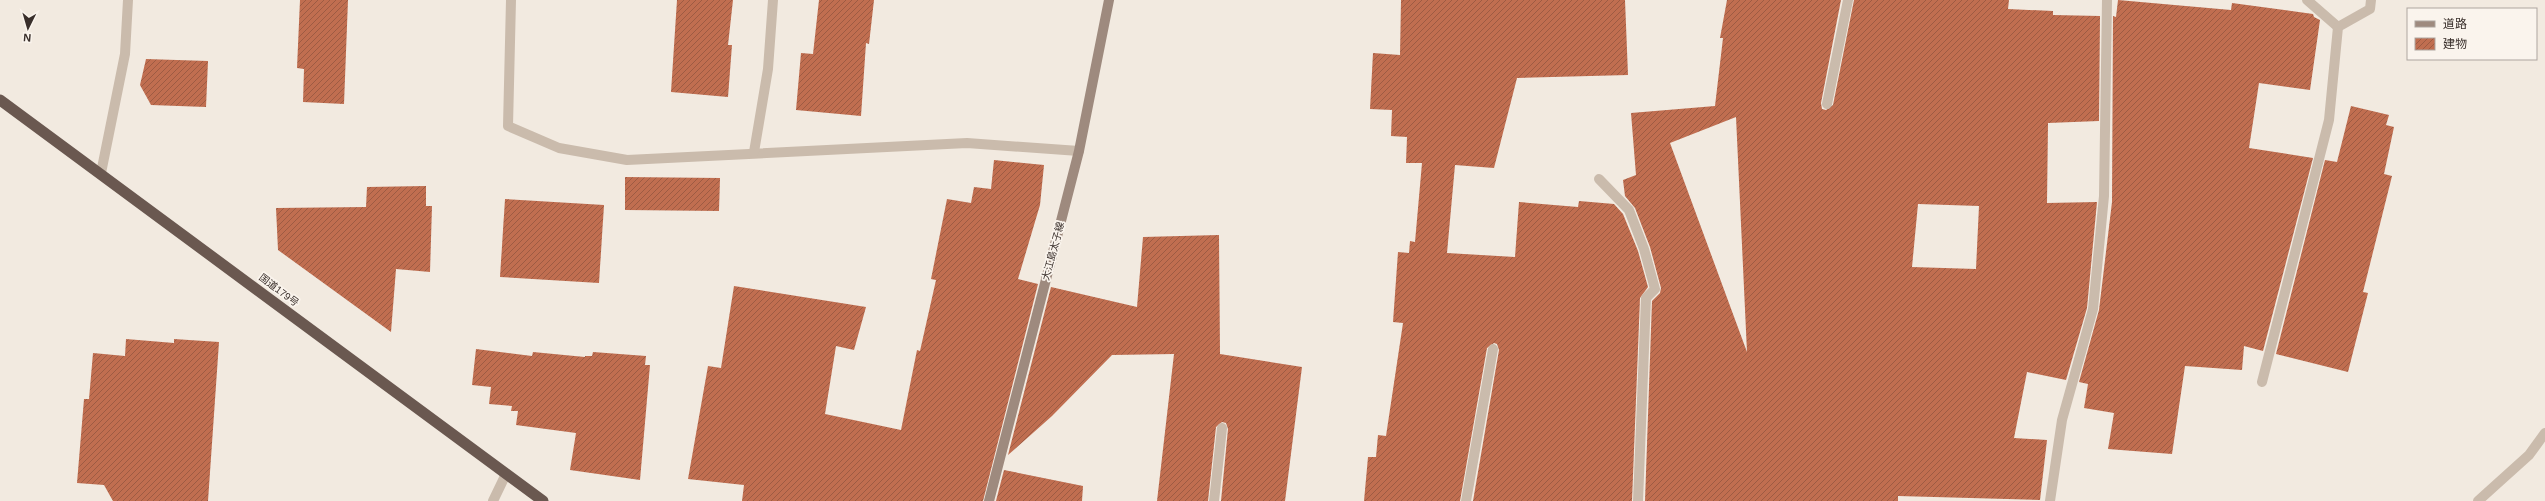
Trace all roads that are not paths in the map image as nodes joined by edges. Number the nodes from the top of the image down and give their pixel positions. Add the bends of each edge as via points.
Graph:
1 (128, 0) edge
2 (511, 0) edge
3 (773, 0) edge
4 (1109, 0) edge
5 (1848, 0) edge
6 (2107, 0) edge
7 (2307, 0) edge
8 (2371, 0) edge
9 (2338, 27) junction
10 (0, 100) edge
11 (1827, 104) dead end
12 (1080, 151) junction
13 (754, 152) junction
14 (101, 173) junction
15 (1599, 179) dead end
16 (1493, 349) dead end
17 (2262, 382) dead end
18 (1222, 428) dead end
19 (2545, 433) edge
20 (506, 474) junction
21 (493, 501) edge
22 (543, 501) edge
23 (989, 501) edge
24 (1214, 501) edge
25 (1466, 501) edge
26 (1638, 501) edge
27 (2050, 501) edge
28 (2478, 501) edge

1 - 14 street via 125,54
2 - 13 street via 508,126 559,148 627,160
3 - 13 street via 768,70
4 - 12 main road, 大江島太子線
5 - 11 street
6 - 27 street via 2104,196 2093,309 2062,420
7 - 9 street
8 - 9 street via 2370,9
9 - 17 street via 2329,120
10 - 14 highway, 国道179号
12 - 13 street via 967,143
12 - 23 main road, 大江島太子線
14 - 20 highway, 国道179号
15 - 26 street via 1629,210 1644,249 1655,289 1646,298
16 - 25 street
18 - 24 street
19 - 28 street via 2529,455
20 - 21 street
20 - 22 highway, 国道179号

